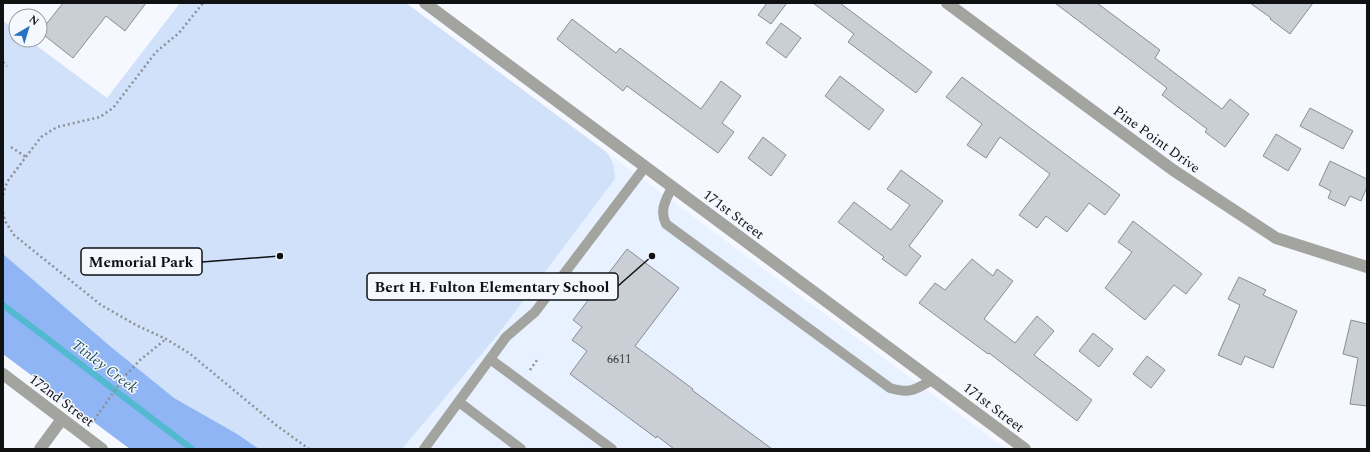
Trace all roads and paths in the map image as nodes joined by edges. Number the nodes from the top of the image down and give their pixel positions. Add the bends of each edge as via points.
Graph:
1 (203, 3) edge
2 (425, 3) edge
3 (947, 3) edge
4 (3, 62) edge
5 (8, 66) dead end
6 (11, 147) dead end
7 (26, 157) junction
8 (645, 166) junction
9 (672, 187) junction
10 (3, 195) edge
11 (3, 212) edge
12 (1367, 267) edge
13 (166, 339) junction
14 (490, 359) junction
15 (3, 374) edge
16 (932, 380) junction
17 (459, 402) junction
18 (62, 419) junction
19 (94, 420) dead end
20 (427, 448) edge
21 (40, 449) edge
22 (102, 449) edge
23 (309, 449) edge
24 (521, 449) edge
25 (612, 449) edge
26 (1025, 449) edge

1 - 7 path via 179,33 156,52 113,108 100,117 57,127 41,137
2 - 8 street, 171st Street
3 - 12 street, Pine Point Drive via 1173,170 1276,238
4 - 5 path
6 - 7 path
7 - 10 path via 7,182
8 - 9 street, 171st Street
8 - 14 lane via 535,312 506,337
9 - 16 street, 171st Street
9 - 16 lane via 663,206 662,217 666,224 890,388 912,391
11 - 13 path via 5,221 14,235 101,305
13 - 19 path via 126,375
13 - 23 path via 189,353
14 - 17 lane
14 - 25 lane
15 - 18 street, 172nd Street
16 - 26 street, 171st Street
17 - 20 lane
17 - 24 lane
18 - 21 street
18 - 22 street, 172nd Street

